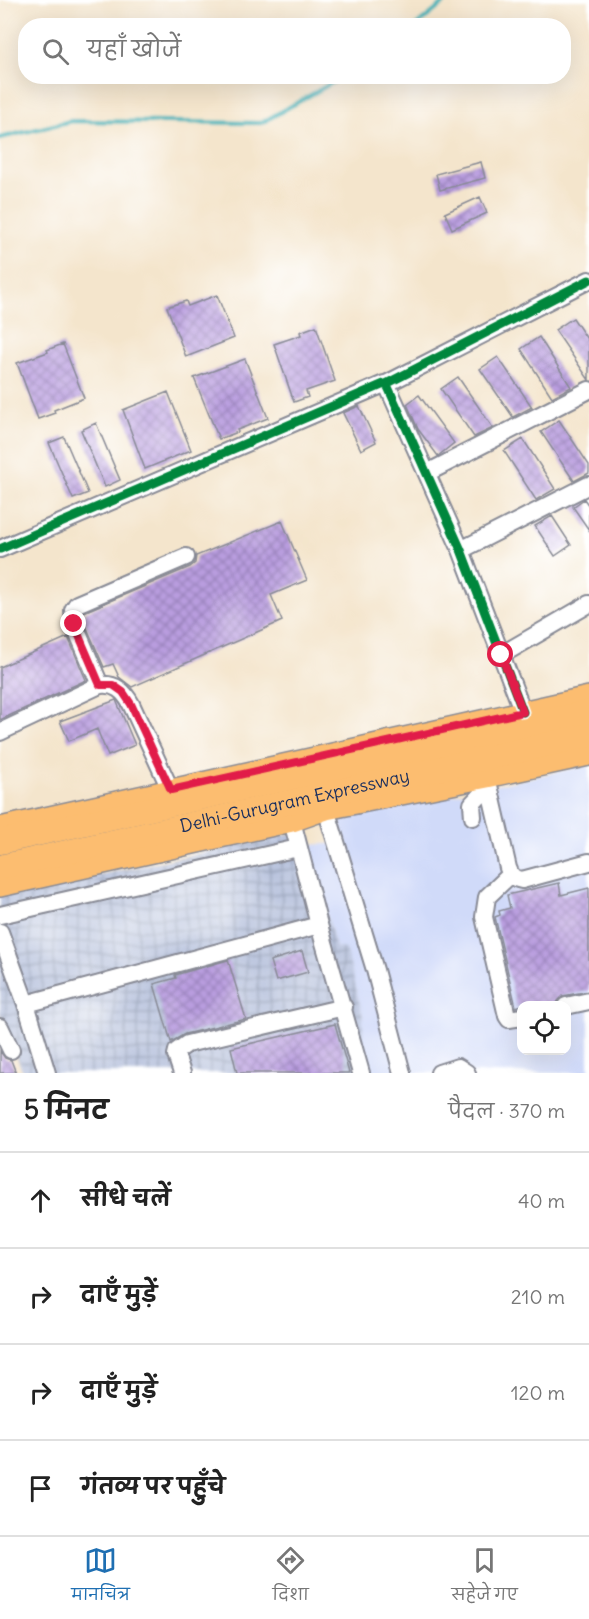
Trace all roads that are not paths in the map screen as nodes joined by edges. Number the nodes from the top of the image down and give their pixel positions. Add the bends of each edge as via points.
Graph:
1 (589, 280) edge
2 (386, 384) junction
3 (589, 390) edge
4 (427, 473) junction
5 (589, 485) edge
6 (0, 549) edge
7 (461, 550) junction
8 (186, 557) dead end
9 (589, 604) edge
10 (501, 655) junction
11 (100, 685) junction
12 (589, 697) edge
13 (523, 712) junction
14 (589, 712) edge
15 (0, 732) edge
16 (589, 735) edge
17 (589, 755) edge
18 (488, 781) junction
19 (171, 790) junction
20 (326, 809) junction
21 (473, 817) dead end
22 (292, 821) junction
23 (0, 828) edge
24 (0, 842) edge
25 (298, 848) junction
26 (589, 862) edge
27 (0, 867) edge
28 (510, 875) junction
29 (0, 886) edge
30 (0, 915) edge
31 (319, 924) junction
32 (0, 932) edge
33 (589, 1001) edge
34 (26, 1004) junction
35 (571, 1005) edge
36 (344, 1008) junction
37 (517, 1017) edge
38 (0, 1027) edge
39 (10, 1050) dead end
40 (47, 1073) edge
41 (182, 1073) edge
42 (361, 1073) edge
43 (402, 1073) edge
44 (439, 1073) edge
45 (467, 1073) edge

1 - 2 street
2 - 4 street
2 - 6 street
3 - 4 street
4 - 7 street
5 - 7 street
7 - 10 street
8 - 11 street via 76,604 74,624
9 - 10 street
10 - 13 street
11 - 15 street
11 - 19 street via 113,685 128,698
12 - 13 main road
13 - 19 main road
14 - 24 highway, Delhi-Gurugram Expressway
16 - 27 highway, Delhi-Gurugram Expressway
17 - 18 main road
18 - 20 main road
18 - 21 street via 472,804
18 - 28 street
19 - 23 main road
20 - 22 main road
20 - 43 street
22 - 25 street
22 - 29 main road
25 - 30 street
25 - 31 street
26 - 28 street via 522,880
28 - 37 street via 487,897 484,917 507,1016
31 - 34 street
31 - 36 street
32 - 34 street
33 - 35 street
34 - 40 street
36 - 41 street via 187,1044 176,1055
36 - 42 street
38 - 39 street
44 - 45 street via 458,1067

